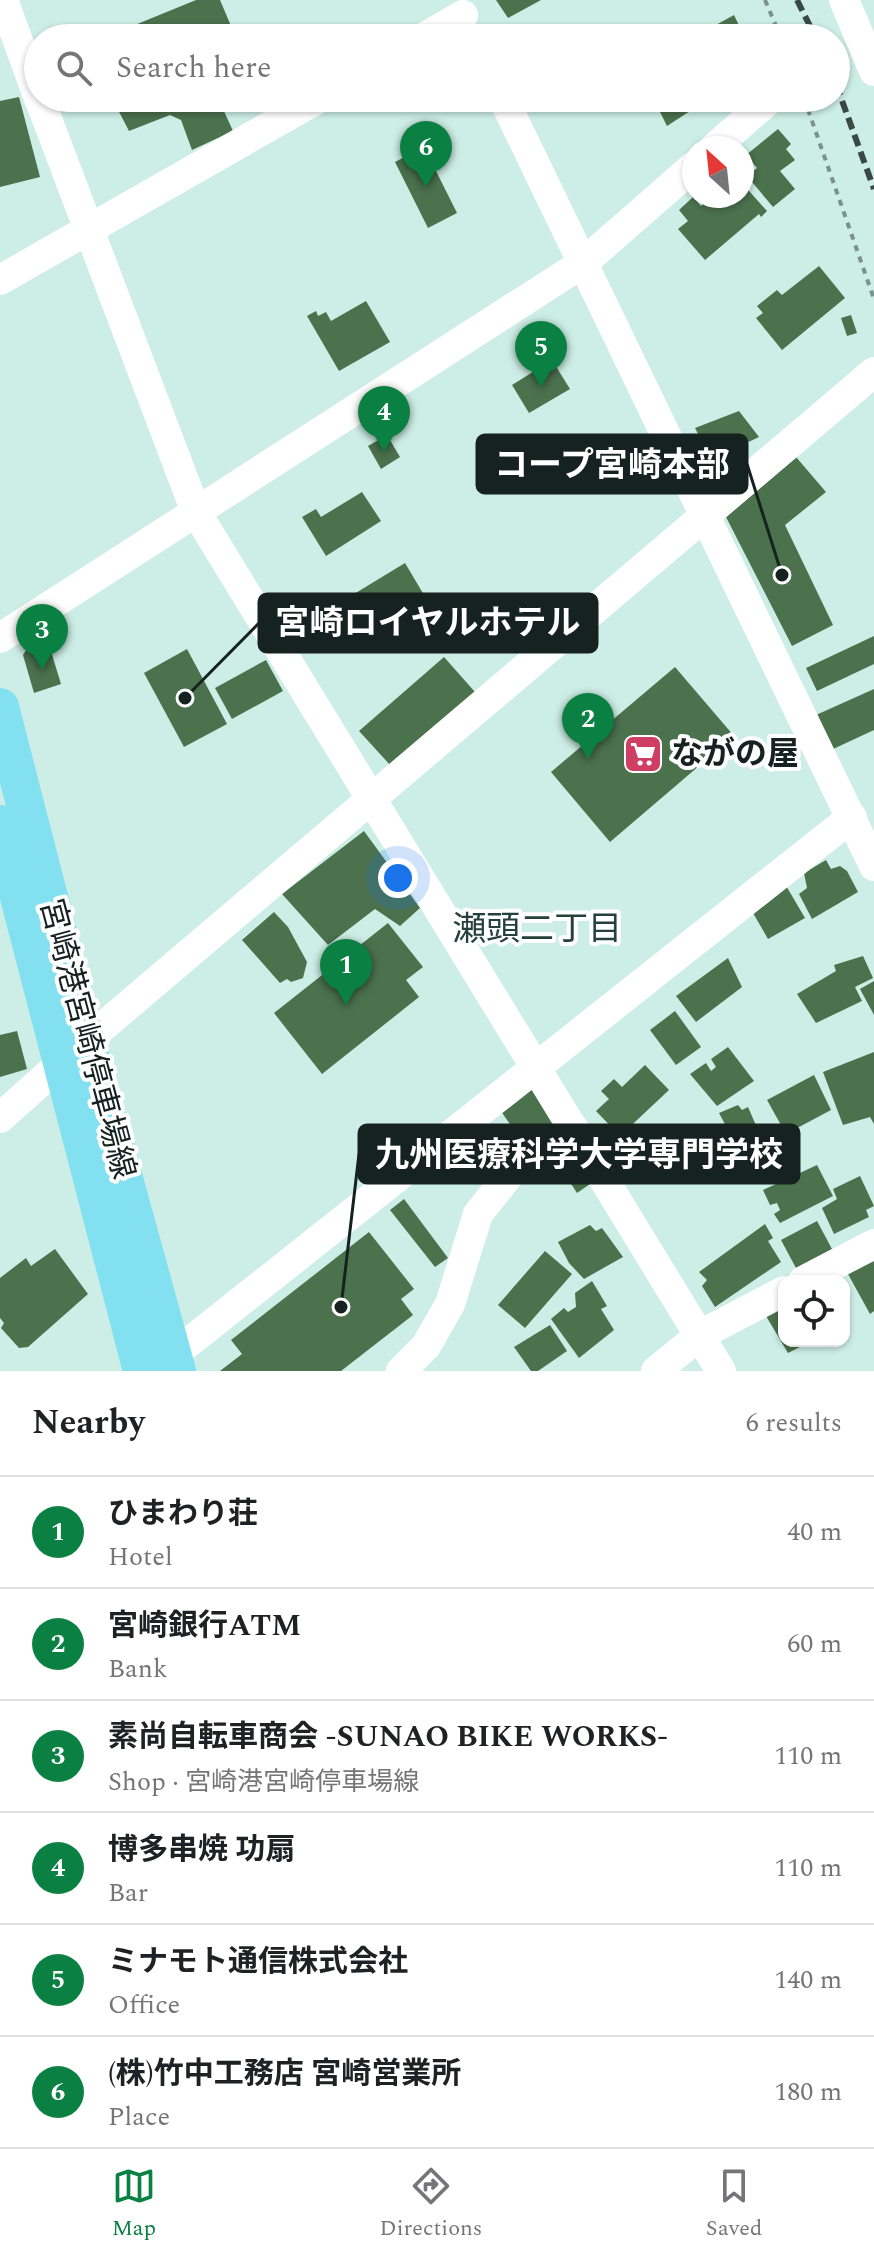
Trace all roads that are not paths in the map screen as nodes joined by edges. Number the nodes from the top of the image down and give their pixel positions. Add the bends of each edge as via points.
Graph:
1 (10, 3) edge
2 (850, 30) edge
3 (24, 50) edge
4 (874, 71) edge
5 (44, 112) edge
6 (294, 112) edge
7 (510, 112) edge
8 (755, 112) edge
9 (728, 136) edge
10 (682, 176) edge
11 (88, 230) junction
12 (583, 263) junction
13 (0, 280) edge
14 (874, 372) edge
15 (196, 512) junction
16 (705, 516) junction
17 (0, 638) edge
18 (0, 707) edge
19 (370, 800) junction
20 (852, 817) junction
21 (0, 824) edge
22 (872, 856) edge
23 (73, 1053) junction
24 (535, 1068) junction
25 (0, 1118) edge
26 (574, 1129) junction
27 (874, 1244) edge
28 (815, 1275) edge
29 (778, 1294) edge
30 (700, 1335) junction
31 (164, 1366) edge
32 (401, 1371) edge
33 (656, 1371) edge
34 (721, 1371) edge

1 - 3 street
2 - 4 street
5 - 11 street
6 - 11 street
7 - 12 street
8 - 9 street
10 - 12 street
11 - 13 street
11 - 15 street
12 - 15 street
12 - 16 street
14 - 16 street
15 - 17 street
15 - 19 street
16 - 19 street
16 - 20 street
18 - 23 main road, 宮崎港宮崎停車場線
19 - 23 street
19 - 24 street
20 - 22 street
20 - 24 street
21 - 23 main road, 宮崎港宮崎停車場線
23 - 25 street
23 - 31 main road, 宮崎港宮崎停車場線
24 - 26 street
24 - 31 street
26 - 30 street
26 - 32 street via 517,1165 478,1214 450,1304 426,1346
27 - 28 street
29 - 30 street
30 - 33 street
30 - 34 street

